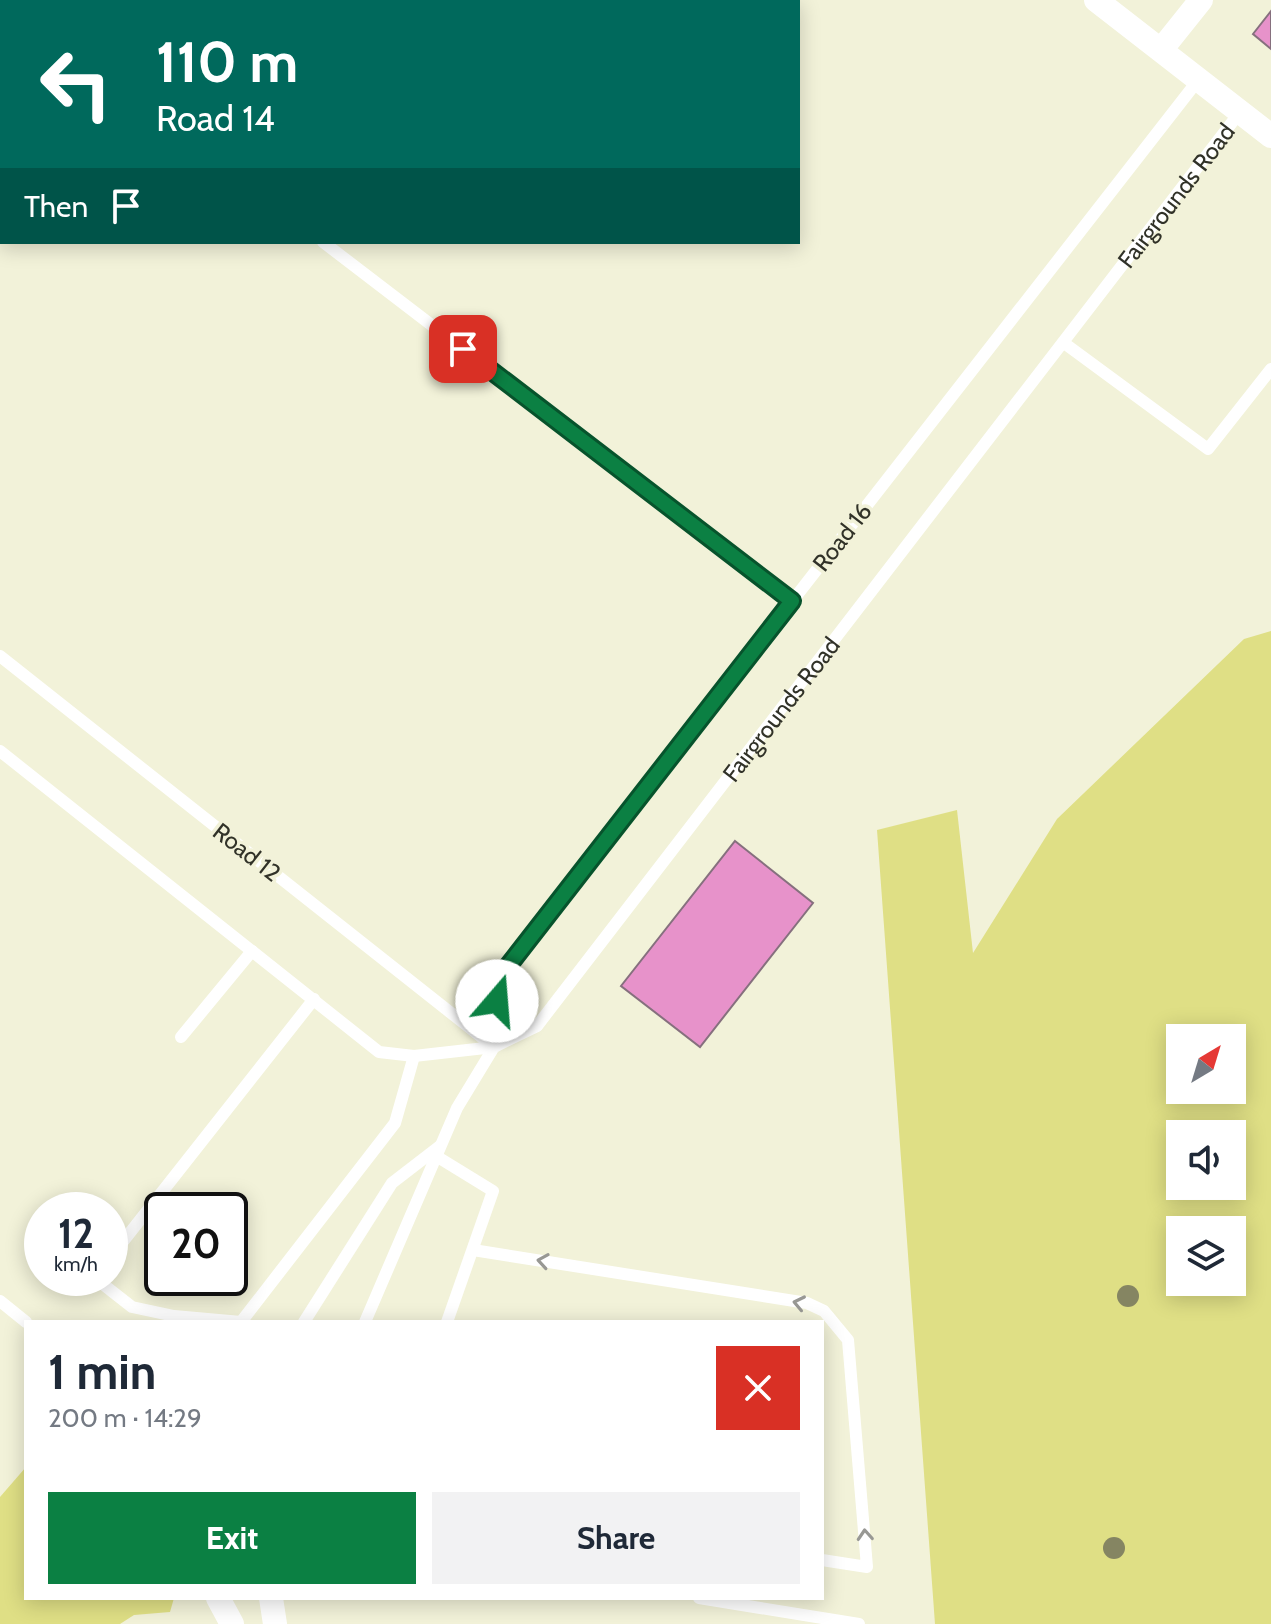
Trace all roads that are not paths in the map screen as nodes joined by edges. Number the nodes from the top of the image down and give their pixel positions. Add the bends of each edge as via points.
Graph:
1 (1096, 0) edge
2 (1201, 0) edge
3 (1161, 50) junction
4 (1199, 79) junction
5 (1240, 112) junction
6 (1271, 136) edge
7 (326, 244) edge
8 (1064, 343) junction
9 (1271, 369) edge
10 (792, 601) junction
11 (0, 656) edge
12 (0, 751) edge
13 (252, 951) junction
14 (314, 999) junction
15 (181, 1037) dead end
16 (494, 1047) junction
17 (414, 1056) junction
18 (439, 1150) junction
19 (128, 1235) edge
20 (473, 1250) junction
21 (118, 1296) edge
22 (0, 1301) edge
23 (24, 1320) edge
24 (219, 1320) edge
25 (243, 1320) edge
26 (305, 1320) edge
27 (366, 1320) edge
28 (448, 1320) edge
29 (824, 1560) edge
30 (219, 1600) edge
31 (271, 1600) edge
32 (711, 1600) edge
33 (232, 1624) edge
34 (275, 1624) edge
35 (859, 1624) edge

1 - 3 street
2 - 3 street
3 - 4 street
4 - 5 street
4 - 10 lane, Road 16
5 - 6 street
5 - 8 lane, Fairgrounds Road
7 - 10 lane
8 - 9 lane via 1208,449
8 - 16 lane, Fairgrounds Road via 537,1026
10 - 16 lane, Road 16 via 498,979
11 - 16 lane, Road 12
12 - 13 lane
13 - 14 lane
13 - 15 lane
14 - 17 lane via 379,1052
14 - 19 lane
16 - 17 lane
16 - 18 lane
17 - 25 lane via 395,1123
18 - 20 lane via 493,1191
18 - 26 lane via 392,1183
18 - 27 lane
20 - 28 lane
29 -> 20 lane via 867,1567 848,1340 824,1311 807,1303
21 - 24 lane via 132,1307
22 - 23 lane
30 - 33 street
31 - 34 street
32 - 35 lane

